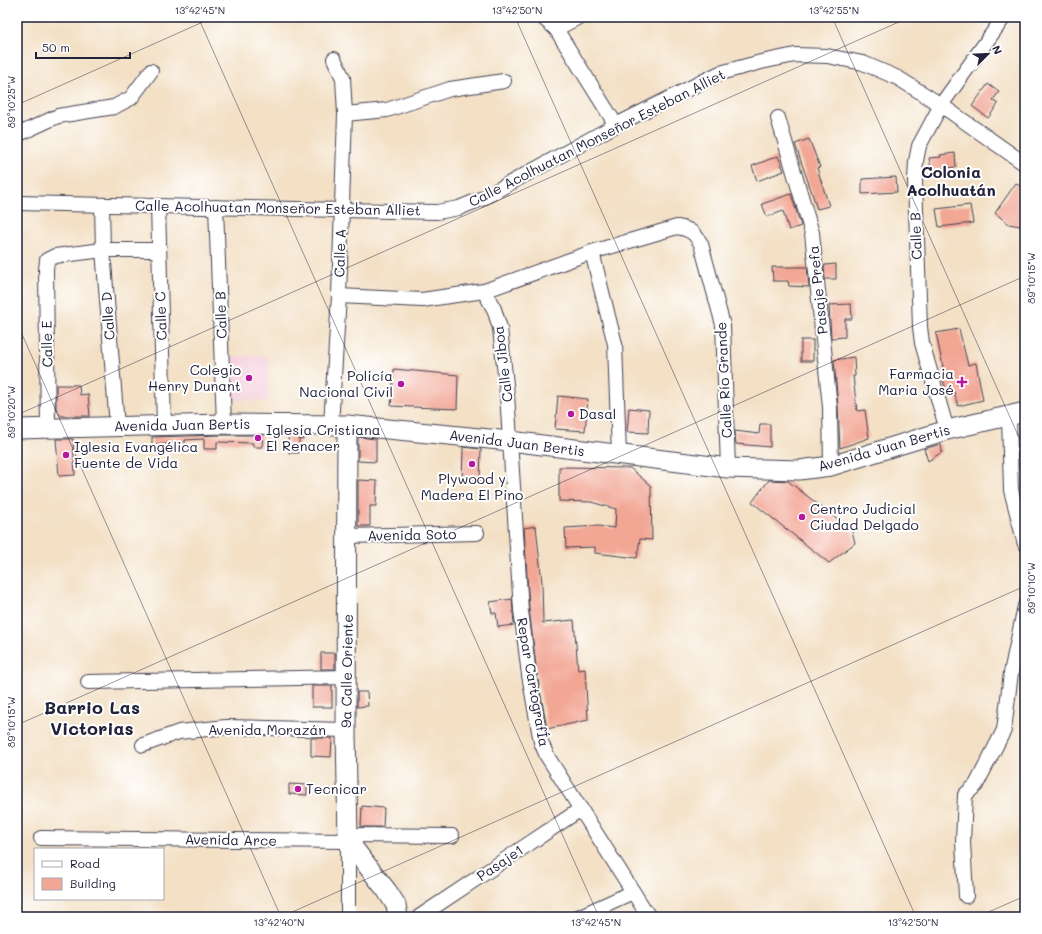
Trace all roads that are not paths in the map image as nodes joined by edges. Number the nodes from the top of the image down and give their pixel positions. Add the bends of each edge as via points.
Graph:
1 (542, 17) edge
2 (579, 17) edge
3 (1004, 17) edge
4 (556, 30) junction
5 (334, 60) dead end
6 (151, 71) dead end
7 (504, 81) dead end
8 (941, 105) junction
9 (345, 114) junction
10 (778, 118) dead end
11 (616, 125) junction
12 (17, 135) edge
13 (1025, 164) edge
14 (17, 203) edge
15 (102, 205) junction
16 (158, 206) junction
17 (216, 207) junction
18 (342, 209) junction
19 (103, 250) junction
20 (159, 250) junction
21 (592, 252) junction
22 (484, 291) junction
23 (339, 296) junction
24 (1017, 414) edge
25 (224, 424) junction
26 (164, 425) junction
27 (339, 425) junction
28 (117, 426) junction
29 (17, 429) edge
30 (48, 429) junction
31 (947, 430) junction
32 (510, 440) junction
33 (619, 455) junction
34 (831, 466) junction
35 (728, 468) junction
36 (477, 533) dead end
37 (347, 536) junction
38 (1025, 544) edge
39 (1025, 606) edge
40 (346, 677) junction
41 (88, 682) dead end
42 (346, 730) junction
43 (143, 745) dead end
44 (581, 809) junction
45 (452, 836) dead end
46 (41, 838) dead end
47 (348, 838) junction
48 (633, 892) junction
49 (966, 896) dead end
50 (348, 917) edge
51 (398, 917) edge
52 (419, 917) edge
53 (578, 917) edge
54 (649, 917) edge

1 - 4 street
2 - 4 street
3 - 8 street, Calle B
4 - 11 street
5 - 9 street, Calle A via 343,78
6 - 12 street via 131,98 114,107 58,116
7 - 9 street via 450,89 387,110
8 - 11 street, Calle Acolhuatan Monseñor Esteban Alliet via 898,78 863,62 827,56 795,55 720,73
8 - 13 street, Calle Acolhuatan Monseñor Esteban Alliet
8 - 31 street, Calle B via 919,146 915,180 920,327 925,357
9 - 18 street, Calle A
10 - 34 street, Pasaje Prefa via 812,233 830,406
11 - 18 street, Calle Acolhuatan Monseñor Esteban Alliet via 481,199 459,208 437,212
14 - 15 street, Calle Acolhuatan Monseñor Esteban Alliet
15 - 16 street, Calle Acolhuatan Monseñor Esteban Alliet
15 - 19 street, Calle D
16 - 17 street, Calle Acolhuatan Monseñor Esteban Alliet
16 - 20 street, Calle C
17 - 18 street, Calle Acolhuatan Monseñor Esteban Alliet
17 - 25 street, Calle B
18 - 23 street, Calle A
19 - 20 street
19 - 28 street, Calle D
19 - 30 street, Calle E via 55,256 47,260
20 - 26 street, Calle C
21 - 22 street
21 - 33 street via 615,344
21 - 35 street, Calle Río Grande via 678,227 687,228 702,244 723,325
22 - 23 street via 422,300
22 - 32 street, Calle Jiboa via 494,309 500,328
23 - 27 street, Calle A
24 - 31 main road, Avenida Juan Bertis
24 - 38 street via 1011,490
25 - 26 main road, Avenida Juan Bertis
25 - 27 main road, Avenida Juan Bertis
26 - 28 main road, Avenida Juan Bertis
27 - 32 main road, Avenida Juan Bertis
27 - 37 main road, 9a Calle Oriente
28 - 30 main road, Avenida Juan Bertis
29 - 30 main road, Avenida Juan Bertis
31 - 34 main road, Avenida Juan Bertis
32 - 33 main road, Avenida Juan Bertis
32 - 44 street, Repar CartografÍa via 521,610 541,742 547,756
33 - 35 main road, Avenida Juan Bertis
34 - 35 main road, Avenida Juan Bertis via 799,470
36 - 37 street, Avenida Soto
37 - 40 main road, 9a Calle Oriente
39 - 49 street via 1011,673 1004,730 976,785 965,795 963,842
40 - 41 street
40 - 42 main road, 9a Calle Oriente
42 - 43 street, Avenida Morazán via 226,727 178,732
42 - 47 main road, 9a Calle Oriente
44 - 48 street, Repar CartografÍa
44 - 52 street, Pasaje1
45 - 47 street, Avenida Arce
46 - 47 street, Avenida Arce
47 - 50 street, 9a Calle Oriente
47 - 51 main road via 396,905
48 - 53 street
48 - 54 street, Repar CartografÍa

